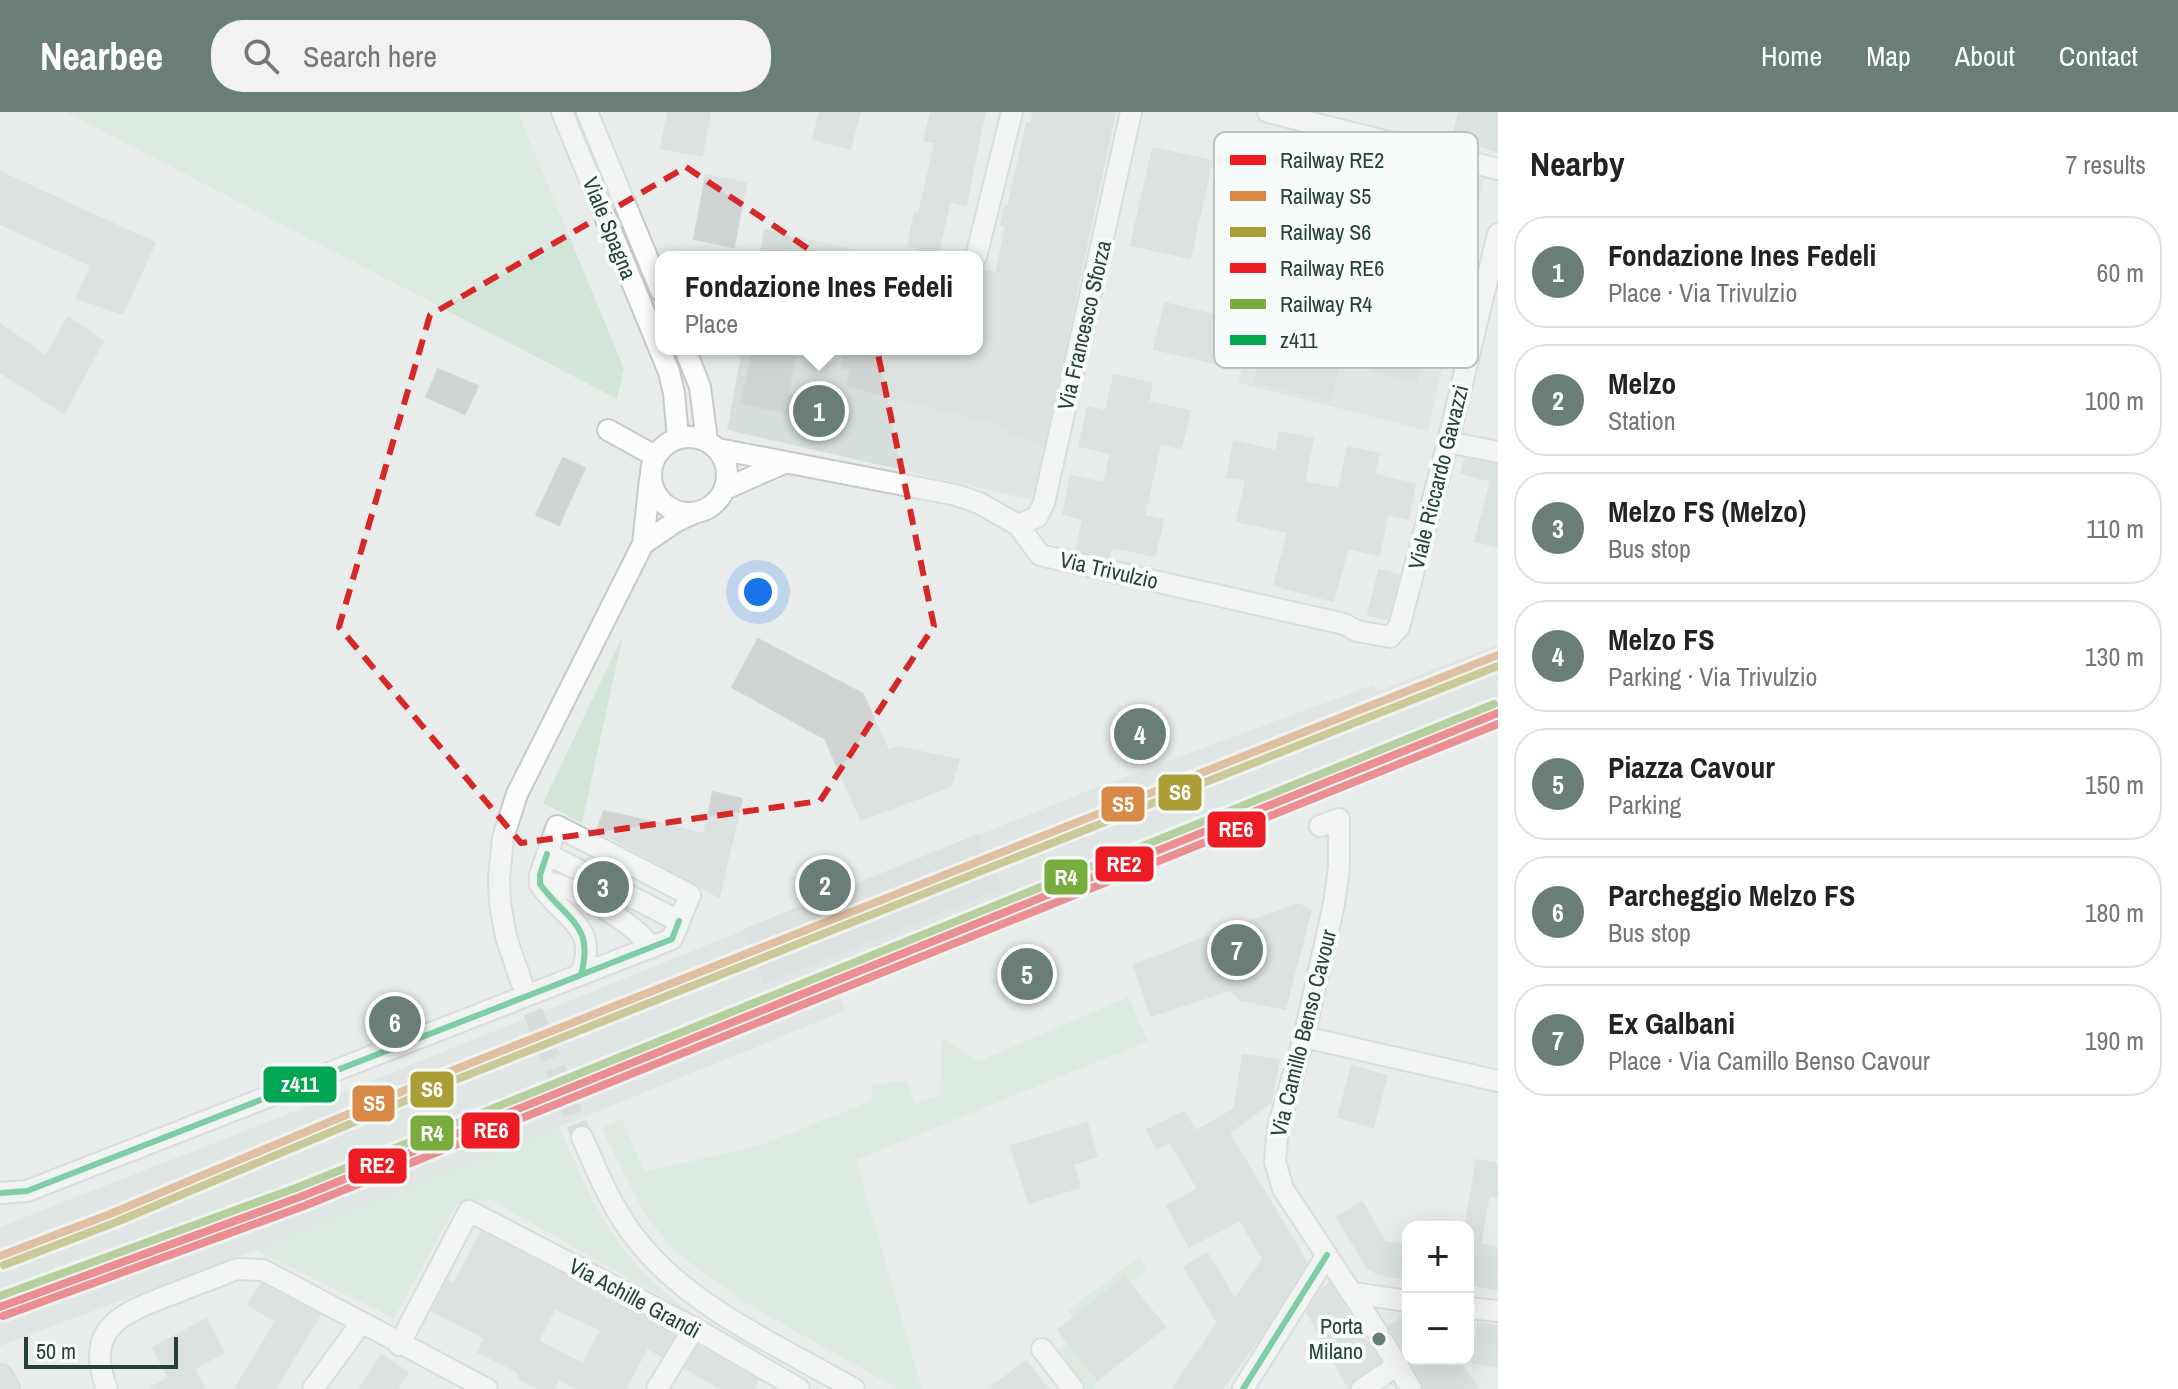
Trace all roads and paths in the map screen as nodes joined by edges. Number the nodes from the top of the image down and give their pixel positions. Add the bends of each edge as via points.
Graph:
1 (562, 112) edge
2 (587, 112) edge
3 (1012, 112) edge
4 (1131, 112) edge
5 (1268, 112) edge
6 (1349, 132) edge
7 (1478, 164) edge
8 (1498, 169) edge
9 (1498, 234) edge
10 (977, 251) edge
11 (655, 276) edge
12 (1478, 317) edge
13 (655, 338) edge
14 (662, 355) edge
15 (688, 355) edge
16 (1466, 368) edge
17 (608, 430) dead end
18 (678, 438) junction
19 (1448, 442) junction
20 (713, 445) junction
21 (1498, 452) edge
22 (655, 456) junction
23 (784, 463) junction
24 (650, 479) junction
25 (725, 489) junction
26 (696, 513) junction
27 (1018, 525) junction
28 (643, 544) junction
29 (1399, 627) joint
30 (1320, 826) dead end
31 (547, 854) junction
32 (540, 884) junction
33 (679, 921) junction
34 (651, 948) junction
35 (581, 975) junction
36 (522, 984) tunnel mouth
37 (1304, 1037) junction
38 (1498, 1081) edge
39 (582, 1137) tunnel mouth
40 (0, 1193) edge
41 (1327, 1255) junction
42 (1353, 1293) junction
43 (1402, 1300) edge
44 (1474, 1309) edge
45 (1498, 1311) edge
46 (361, 1323) junction
47 (694, 1328) junction
48 (399, 1345) junction
49 (1042, 1349) dead end
50 (1398, 1365) junction
51 (0, 1378) edge
52 (6, 1389) edge
53 (107, 1389) edge
54 (313, 1389) edge
55 (487, 1389) edge
56 (657, 1389) edge
57 (799, 1389) edge
58 (854, 1389) edge
59 (1073, 1389) edge
60 (1243, 1389) edge
61 (1362, 1389) edge
62 (1411, 1389) edge

1 - 13 street, Viale Spagna
2 - 11 street, Viale Spagna
3 - 10 street
4 - 27 street, Via Francesco Sforza via 1044,503 1037,517
5 - 6 street
7 - 8 street
9 - 12 street, Viale Riccardo Gavazzi
14 - 18 street, Viale Spagna
15 - 20 street
16 - 19 street, Viale Riccardo Gavazzi
17 - 22 street
18 - 20 street via 693,436
18 - 22 street
19 - 21 street
19 - 29 street, Viale Riccardo Gavazzi
20 - 23 street, Via Trivulzio
20 - 25 street via 725,461
22 - 24 street
23 - 25 street
23 - 27 street, Via Trivulzio via 956,495
24 - 26 street via 665,505
24 - 28 street
25 - 26 street
26 - 28 street
27 - 29 street, Via Trivulzio via 1040,555 1384,637
28 - 36 street via 517,794 505,830 500,903
30 - 37 street, Via Camillo Benso Cavour via 1339,819 1339,867
31 - 32 street
31 - 33 street
31 - 33 street via 557,826 690,895
32 - 34 street via 574,893 638,931
32 - 35 street via 584,933 587,959
33 - 34 street via 672,939
34 - 35 street
35 - 40 street via 27,1191
37 - 38 street
37 - 41 street, Via Camillo Benso Cavour via 1278,1128 1275,1162 1283,1189
39 - 58 street via 622,1219 662,1269 727,1316
41 - 42 street, Via Camillo Benso Cavour
41 - 60 street
42 - 43 street
42 - 50 street, Via Camillo Benso Cavour
44 - 45 street
46 - 48 street
46 - 53 street via 263,1270 237,1269 122,1314 107,1331 102,1351
46 - 54 street
47 - 48 street, Via Achille Grandi via 469,1211
47 - 56 street
47 - 57 street, Via Achille Grandi
48 - 55 street
49 - 59 street
50 - 61 street
50 - 62 street, Via Camillo Benso Cavour
51 - 52 main road

